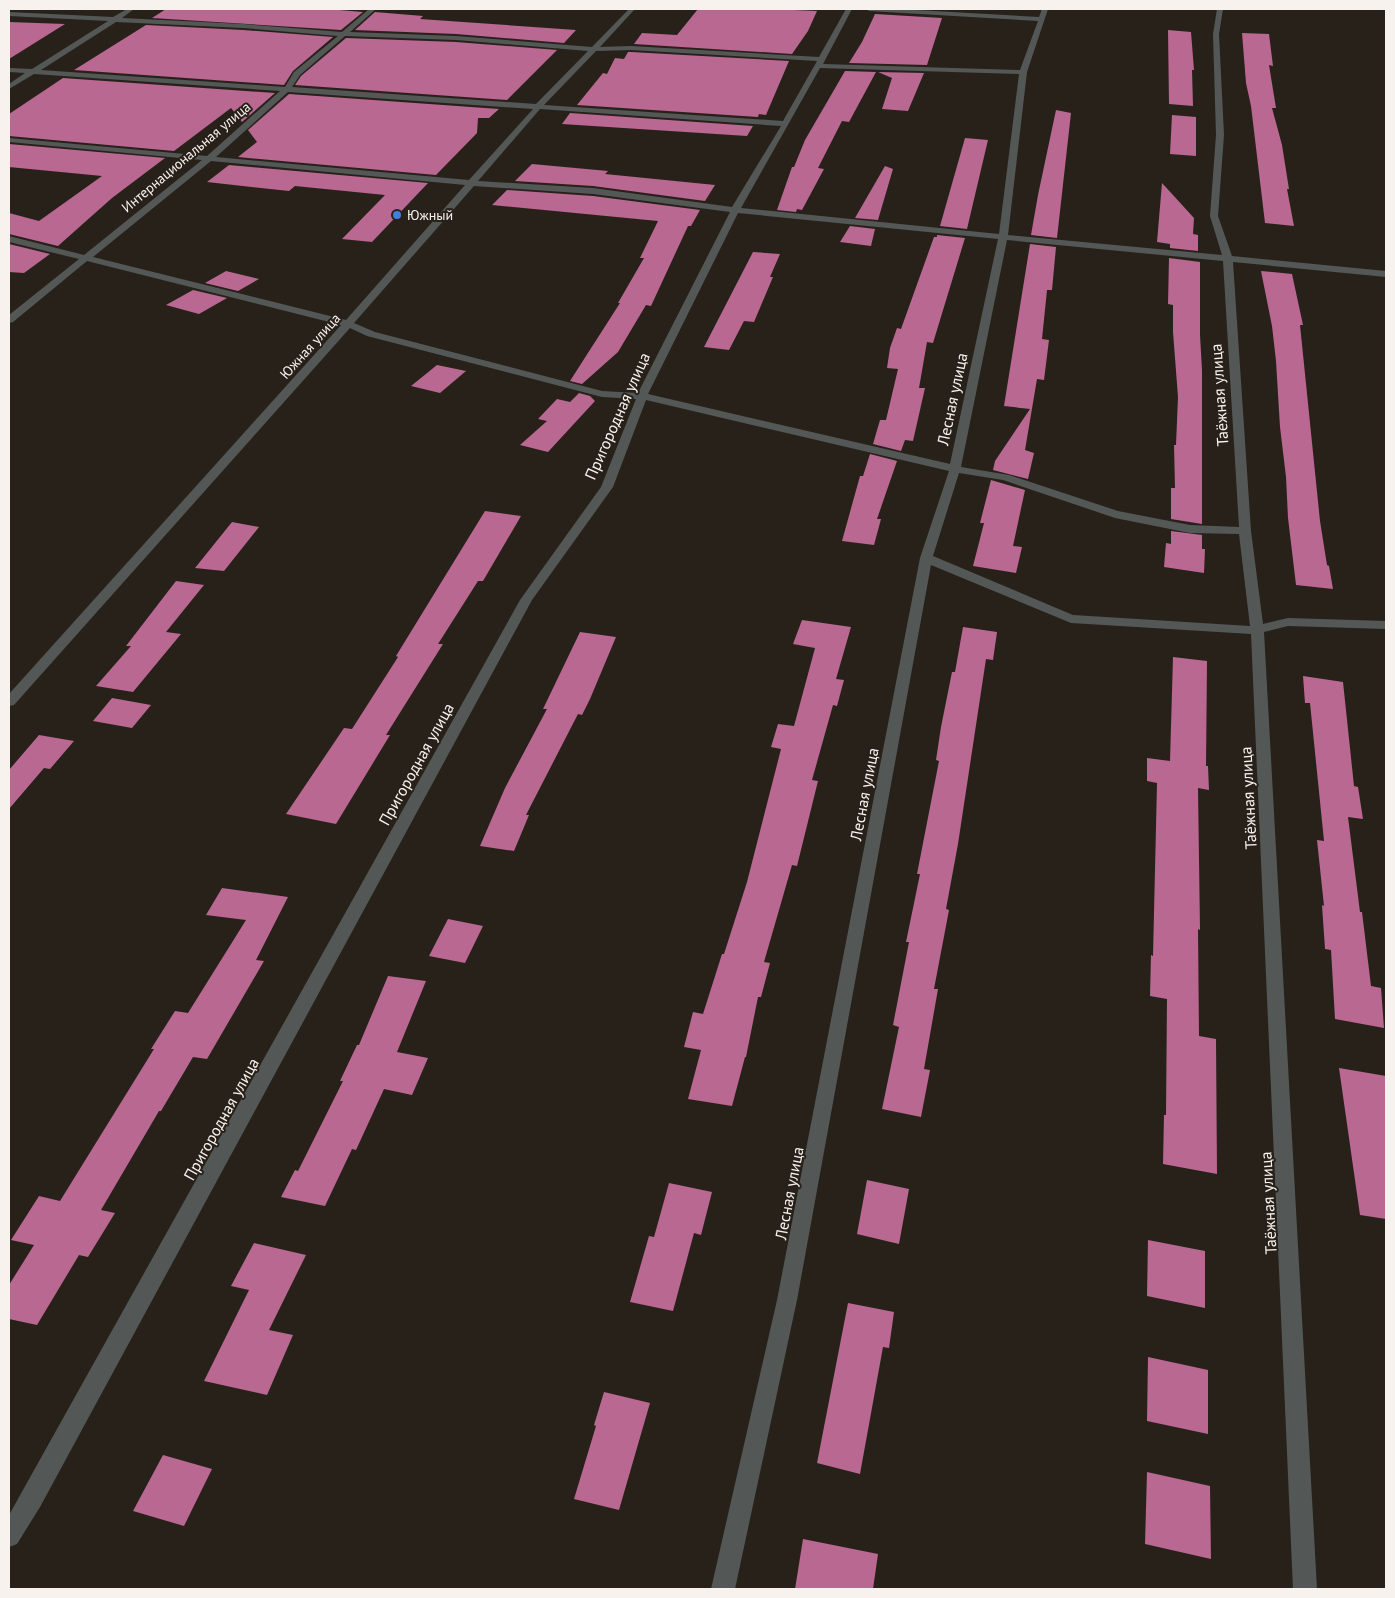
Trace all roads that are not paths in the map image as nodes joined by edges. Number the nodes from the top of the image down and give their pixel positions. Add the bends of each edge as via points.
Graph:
1 (131, 9) edge
2 (373, 9) edge
3 (632, 9) edge
4 (849, 9) edge
5 (869, 9) edge
6 (1220, 9) edge
7 (9, 14) edge
8 (1043, 14) edge
9 (112, 19) junction
10 (344, 34) junction
11 (594, 49) junction
12 (821, 62) junction
13 (9, 70) edge
14 (33, 72) junction
15 (1023, 72) junction
16 (9, 87) edge
17 (287, 89) junction
18 (539, 106) junction
19 (786, 124) junction
20 (9, 140) edge
21 (210, 158) junction
22 (473, 183) junction
23 (735, 210) junction
24 (1003, 236) junction
25 (9, 240) edge
26 (86, 257) junction
27 (1228, 259) junction
28 (1386, 274) edge
29 (9, 320) edge
30 (348, 324) junction
31 (642, 396) junction
32 (955, 469) junction
33 (1245, 532) junction
34 (926, 558) junction
35 (1386, 625) edge
36 (1256, 630) junction
37 (9, 702) edge
38 (9, 1536) edge
39 (723, 1589) edge
40 (1305, 1589) edge

1 - 9 street
2 - 10 street, Интернациональная улица
3 - 11 street, Южная улица
4 - 12 street, Пригородная улица
5 - 8 street
6 - 27 street, Таёжная улица via 1216,34 1220,135 1214,216
7 - 9 street
8 - 15 street, Лесная улица
9 - 10 street
9 - 14 street
10 - 11 street via 456,38
10 - 17 street, Интернациональная улица via 296,74
11 - 12 street via 631,48
11 - 18 street, Южная улица
12 - 15 street
12 - 19 street, Пригородная улица
13 - 14 street
14 - 16 street
14 - 17 street
15 - 24 street, Лесная улица
17 - 18 street
17 - 21 street, Интернациональная улица
18 - 19 street
18 - 22 street, Южная улица
19 - 23 street, Пригородная улица
20 - 21 street
21 - 22 street
21 - 26 street, Интернациональная улица
22 - 23 street via 594,191
22 - 30 street, Южная улица
23 - 24 street
23 - 31 street, Пригородная улица
24 - 27 street
24 - 32 street, Лесная улица
25 - 26 street
26 - 29 street, Интернациональная улица
26 - 30 street
27 - 28 street
27 - 33 street, Таёжная улица
30 - 31 street via 371,334 602,394
30 - 37 street, Южная улица
31 - 32 street
31 - 38 street, Пригородная улица via 607,487 526,600
32 - 33 street via 1005,477 1115,514 1190,529
32 - 34 street, Лесная улица
33 - 36 street, Таёжная улица
34 - 36 street via 1071,619
34 - 39 street, Лесная улица via 787,1300
35 - 36 street via 1288,622
36 - 40 street, Таёжная улица

